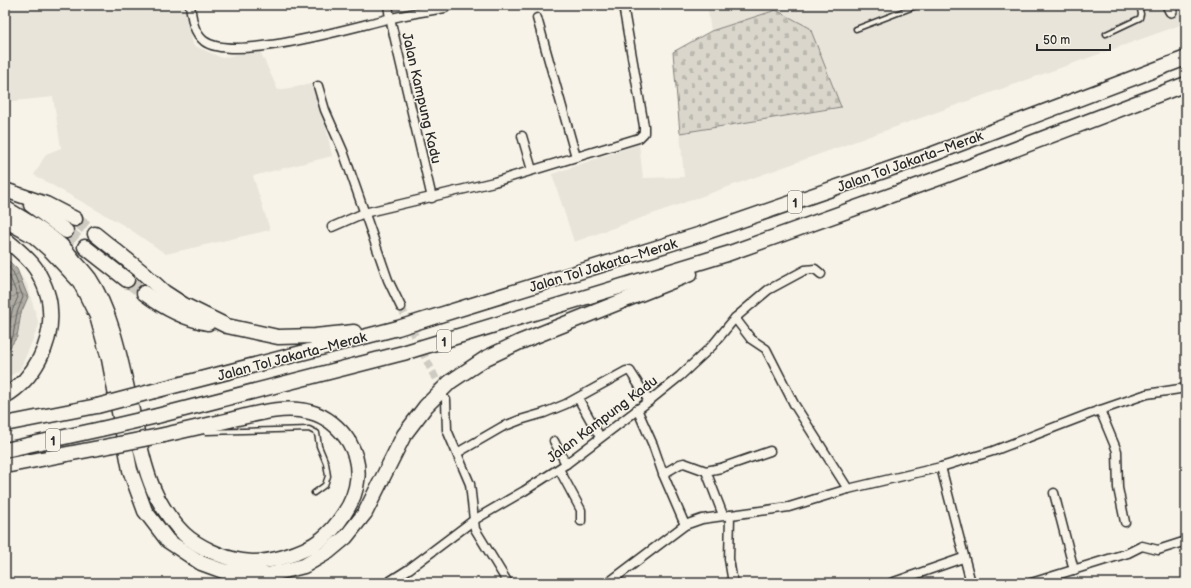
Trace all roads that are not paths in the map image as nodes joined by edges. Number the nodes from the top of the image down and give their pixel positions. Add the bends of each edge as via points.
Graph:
1 (190, 5) edge
2 (388, 5) edge
3 (448, 5) edge
4 (623, 5) edge
5 (919, 5) edge
6 (1139, 5) edge
7 (390, 18) junction
8 (537, 18) dead end
9 (856, 30) dead end
10 (1106, 34) dead end
11 (1186, 58) edge
12 (1186, 84) edge
13 (318, 86) dead end
14 (522, 136) dead end
15 (576, 157) junction
16 (532, 170) junction
17 (9, 191) edge
18 (432, 198) junction
19 (5, 208) edge
20 (364, 213) junction
21 (75, 219) tunnel mouth
22 (5, 220) edge
23 (332, 227) dead end
24 (66, 231) tunnel mouth
25 (95, 234) tunnel mouth
26 (5, 239) edge
27 (85, 247) tunnel mouth
28 (727, 254) junction
29 (821, 274) dead end
30 (127, 280) tunnel mouth
31 (144, 293) tunnel mouth
32 (401, 307) tunnel mouth
33 (735, 318) junction
34 (227, 326) junction
35 (398, 328) junction
36 (1186, 388) edge
37 (5, 396) edge
38 (578, 398) junction
39 (446, 400) tunnel mouth
40 (649, 401) junction
41 (638, 409) junction
42 (1100, 410) junction
43 (5, 424) edge
44 (168, 433) junction
45 (600, 437) junction
46 (554, 441) dead end
47 (5, 450) edge
48 (770, 451) dead end
49 (457, 453) junction
50 (566, 464) junction
51 (5, 466) edge
52 (941, 467) junction
53 (559, 469) junction
54 (706, 471) junction
55 (663, 474) junction
56 (848, 489) junction
57 (314, 493) dead end
58 (1054, 493) dead end
59 (726, 515) junction
60 (474, 520) junction
61 (581, 521) dead end
62 (1125, 522) dead end
63 (686, 525) junction
64 (1186, 541) edge
65 (964, 558) junction
66 (1074, 570) junction
67 (387, 583) edge
68 (508, 583) edge
69 (608, 583) edge
70 (733, 583) edge
71 (891, 583) edge
72 (971, 583) edge
73 (1033, 583) edge

1 - 7 street via 198,35 209,44 230,49 275,45
2 - 7 street, Jalan Kampung Kadu
3 - 7 street via 445,8
4 - 15 street via 644,132 639,138
5 - 9 lane
6 - 10 lane via 1140,18
7 - 18 street, Jalan Kampung Kadu
8 - 15 street
11 - 35 highway, Jalan Tol Jakarta–Merak / 1 via 933,154 706,233
12 - 28 highway, Jalan Tol Jakarta–Merak / 1 via 942,177
13 - 20 street
14 - 16 street
15 - 16 street
16 - 18 street
17 - 21 highway via 46,204
17 - 24 highway via 44,213
18 - 20 street
19 - 44 highway via 60,244 89,278 107,313 143,457 155,492 164,511 185,535 211,552 242,561 266,561 304,550 321,540 336,526 352,503 358,483 358,468 353,449 332,422 311,412 270,411
20 - 23 street
20 - 32 street via 388,280
22 - 28 highway via 34,236 51,251 80,282 93,309 109,359 130,470 144,511 168,541 201,563 223,571 261,575 276,574 304,566 346,538 365,513 404,436 426,406 450,382 486,358 520,342 698,270
25 - 34 highway via 164,292
26 - 37 highway via 22,253 43,281 48,296 50,323 40,359 15,390
27 - 30 highway
28 - 47 highway, Jalan Tol Jakarta–Merak / 1, bridge via 403,353 157,416
29 - 33 street, Jalan Kampung Kadu via 815,270 805,270 786,279 768,290
31 - 34 highway via 175,314
33 - 40 street, Jalan Kampung Kadu via 702,356
33 - 56 street via 751,339 766,349 794,404
34 - 35 highway via 278,337
35 - 43 highway, Jalan Tol Jakarta–Merak / 1, bridge via 97,406
36 - 42 street via 1147,394
38 - 40 street via 630,371
38 - 45 street
38 - 49 street via 544,413 509,424
39 - 49 street via 448,430
40 - 41 street, Jalan Kampung Kadu
41 - 45 street, Jalan Kampung Kadu
41 - 55 street
42 - 52 street via 993,451
42 - 62 street via 1117,451 1118,488
44 - 51 highway, bridge
44 - 57 lane via 308,429 317,433 328,476 325,485
45 - 50 street, Jalan Kampung Kadu
46 - 50 street
48 - 54 street
49 - 60 street via 470,484
50 - 53 street, Jalan Kampung Kadu
52 - 56 street
52 - 65 street
53 - 60 street, Jalan Kampung Kadu
53 - 61 street via 581,510
54 - 55 street via 684,463
54 - 59 street
55 - 63 street
56 - 59 street via 788,507
58 - 66 street
59 - 63 street via 702,518
59 - 70 street
60 - 67 street, Jalan Kampung Kadu
60 - 68 street via 475,529
63 - 69 street
64 - 66 street via 1158,550 1142,546
65 - 71 street
65 - 72 street
66 - 73 street

